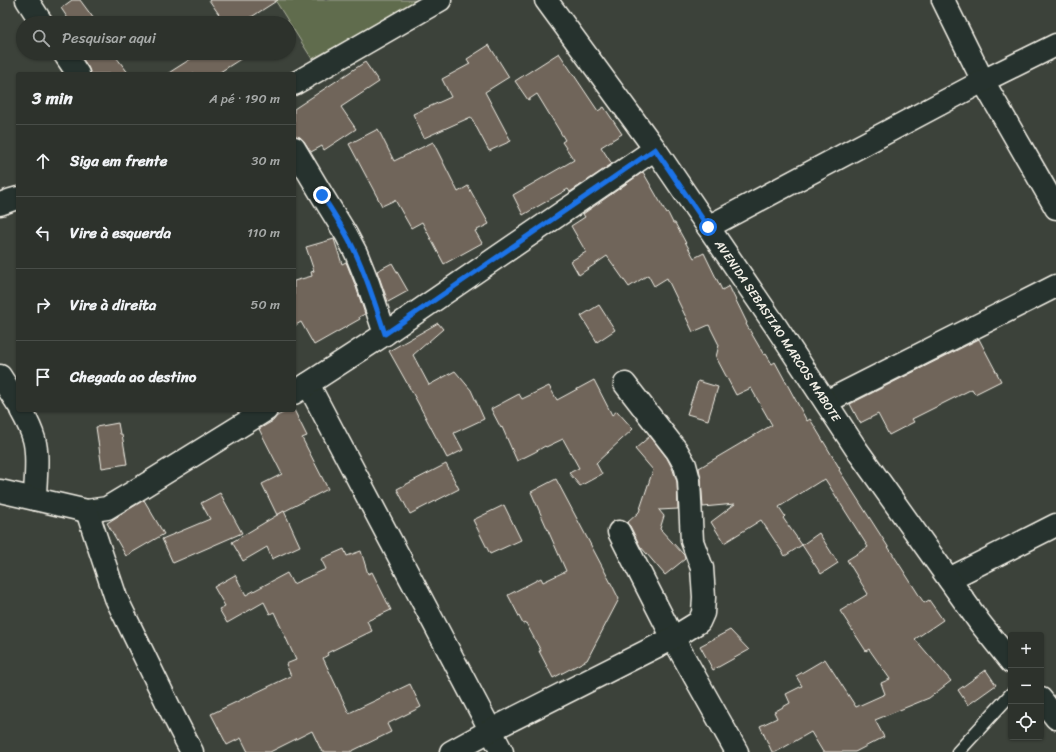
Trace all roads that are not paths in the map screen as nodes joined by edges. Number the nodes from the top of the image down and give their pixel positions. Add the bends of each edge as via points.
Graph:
1 (27, 0) edge
2 (440, 0) edge
3 (546, 0) edge
4 (943, 0) edge
5 (37, 16) edge
6 (1056, 45) edge
7 (69, 60) edge
8 (77, 72) edge
9 (983, 80) junction
10 (296, 83) edge
11 (655, 149) junction
12 (296, 151) edge
13 (16, 199) edge
14 (0, 204) edge
15 (1056, 208) edge
16 (708, 227) junction
17 (1056, 286) edge
18 (385, 334) junction
19 (0, 376) edge
20 (625, 384) dead end
21 (301, 389) edge
22 (16, 401) edge
23 (826, 402) junction
24 (22, 412) edge
25 (263, 412) edge
26 (0, 491) edge
27 (35, 499) junction
28 (87, 511) junction
29 (1056, 525) edge
30 (619, 532) dead end
31 (949, 580) junction
32 (673, 638) junction
33 (1008, 658) edge
34 (1008, 697) edge
35 (1044, 703) edge
36 (1056, 718) edge
37 (491, 730) junction
38 (192, 752) edge
39 (451, 752) edge
40 (502, 752) edge
41 (737, 752) edge
42 (958, 752) edge

1 - 5 street
2 - 10 street
3 - 11 street, AVENIDA SEBASTIAO MARCOS MABOTE
4 - 9 street
6 - 9 street
7 - 8 street
9 - 15 street
9 - 16 street
11 - 16 street, AVENIDA SEBASTIAO MARCOS MABOTE
11 - 18 street
12 - 18 street via 356,253
13 - 14 street
16 - 23 street, AVENIDA SEBASTIAO MARCOS MABOTE
17 - 23 street
18 - 21 street
19 - 22 street
20 - 32 street via 677,451 685,465 689,480 692,541 702,568 703,613 698,622
21 - 37 street
23 - 31 street, AVENIDA SEBASTIAO MARCOS MABOTE
24 - 27 street via 34,439 36,452
25 - 28 street via 107,508
26 - 27 street
27 - 28 street
28 - 38 street via 116,598
29 - 31 street
30 - 32 street
31 - 33 street, AVENIDA SEBASTIAO MARCOS MABOTE
32 - 37 street
32 - 41 street
34 - 42 lane
35 - 36 street
37 - 39 street
37 - 40 street

